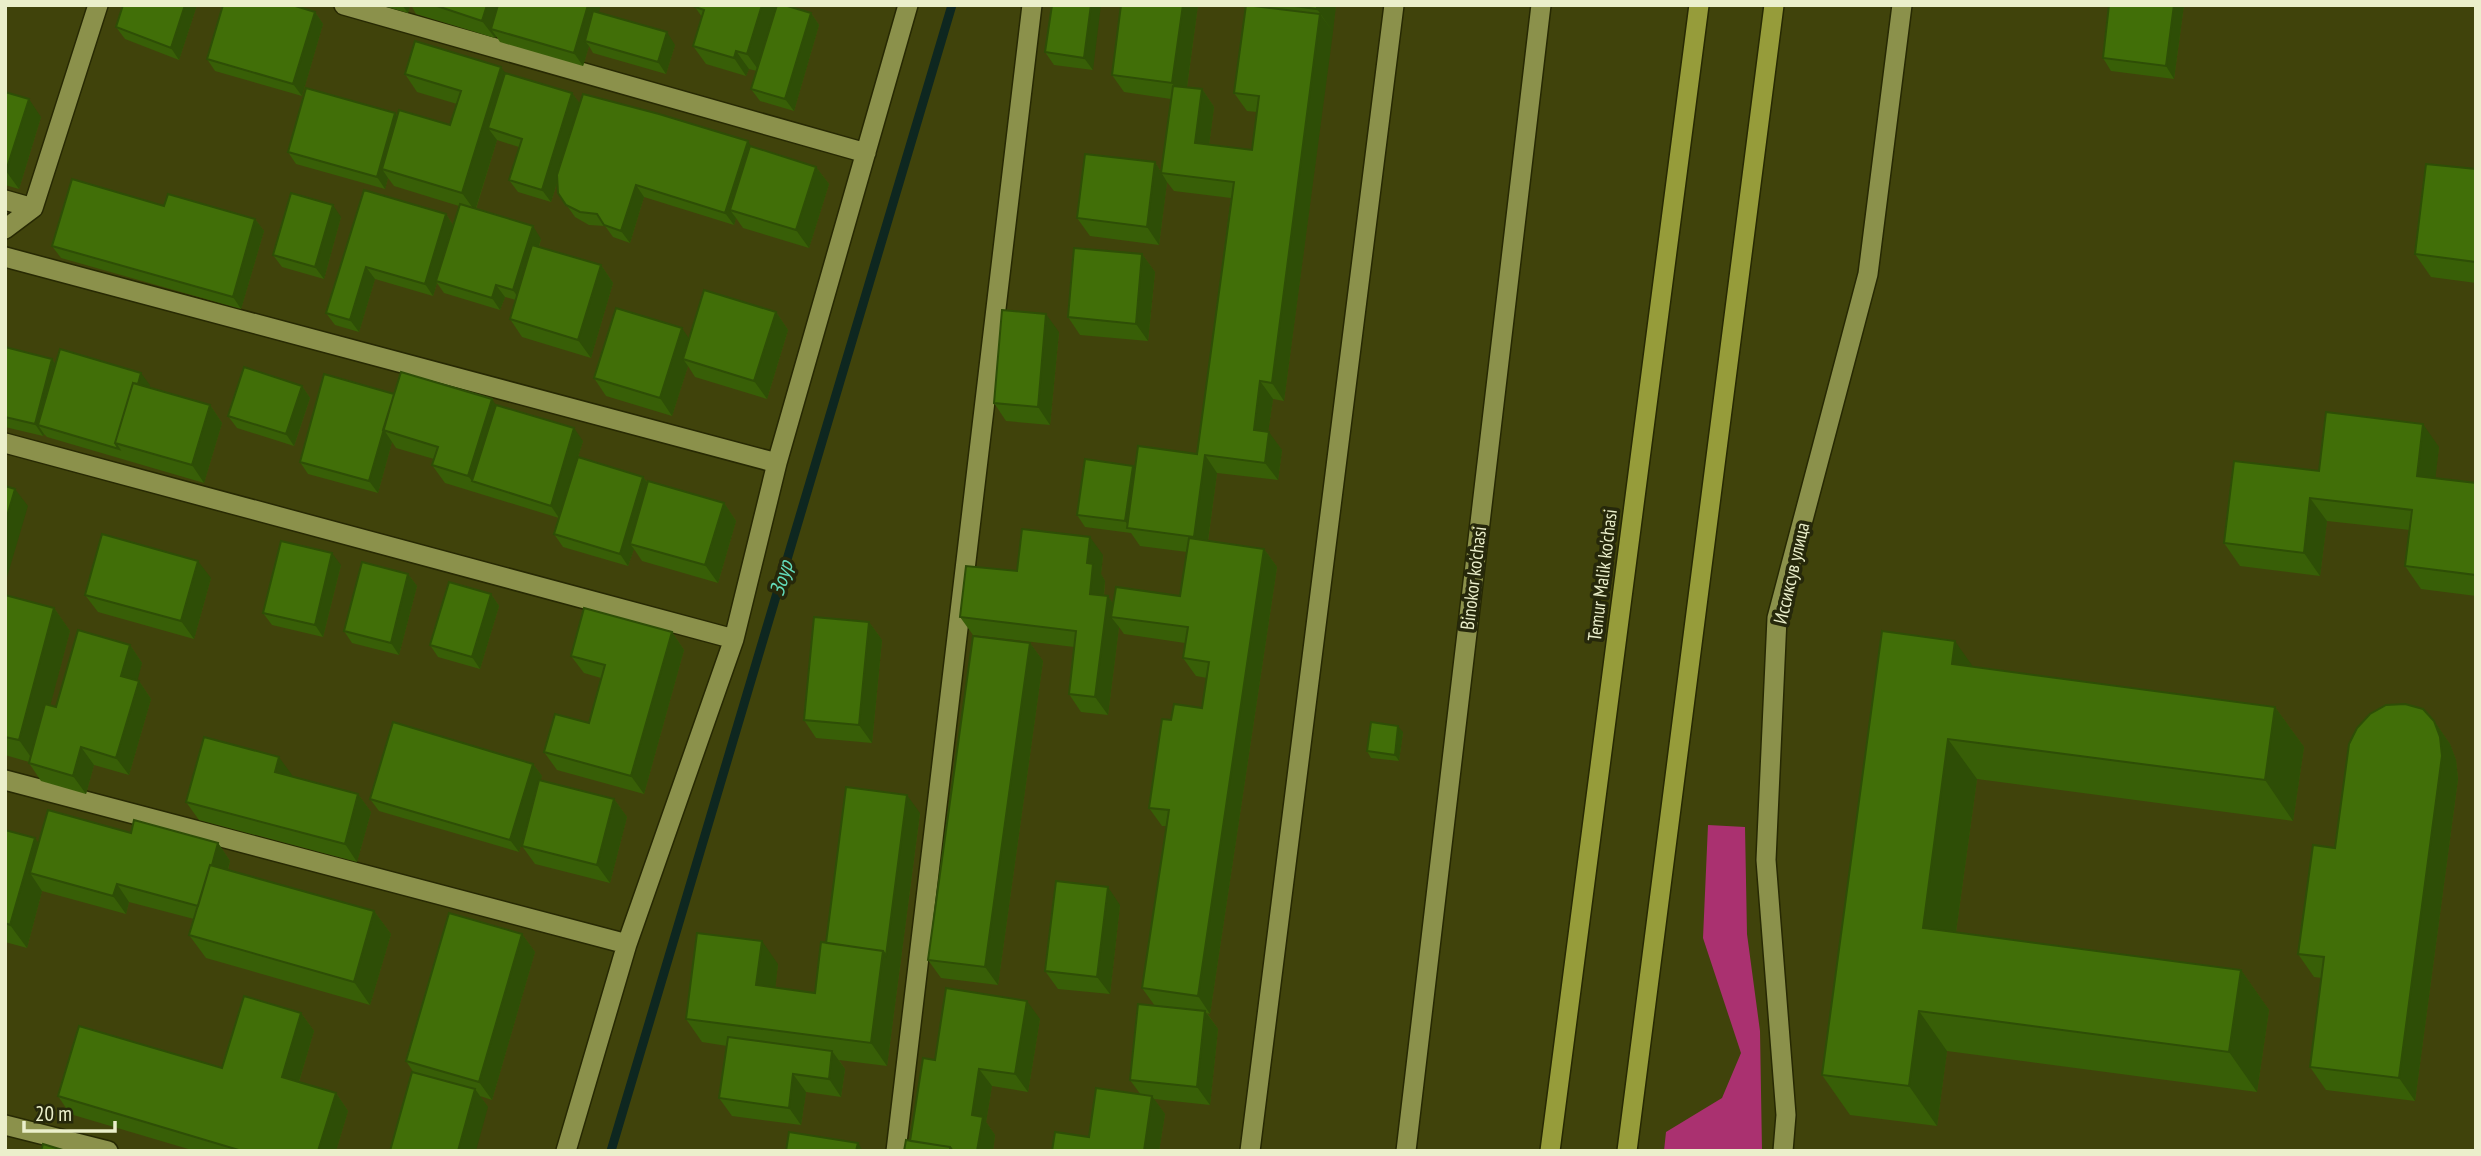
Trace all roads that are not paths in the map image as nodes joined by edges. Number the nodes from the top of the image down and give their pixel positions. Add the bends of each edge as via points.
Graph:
1 (98, 5) edge
2 (344, 5) edge
3 (908, 5) edge
4 (1032, 5) edge
5 (1394, 5) edge
6 (1541, 5) edge
7 (1699, 5) edge
8 (1774, 5) edge
9 (1902, 5) edge
10 (866, 153) junction
11 (5, 200) edge
12 (33, 208) junction
13 (5, 229) edge
14 (5, 257) edge
15 (5, 443) edge
16 (777, 463) junction
17 (734, 639) junction
18 (5, 780) edge
19 (627, 944) junction
20 (5, 1125) edge
21 (108, 1151) edge
22 (566, 1151) edge
23 (896, 1151) edge
24 (1250, 1151) edge
25 (1406, 1151) edge
26 (1550, 1151) edge
27 (1627, 1151) edge
28 (1783, 1151) edge

1 - 12 street
2 - 10 street
3 - 10 street
4 - 23 street
5 - 24 street
6 - 25 street, Binokor ko'chasi
7 - 26 highway, Temur Malik ko'chasi
8 - 27 highway
9 - 28 street, Иссиксув улица via 1868,274 1777,618 1766,860 1786,1115
10 - 16 street
11 - 12 street
12 - 13 street
14 - 16 street
15 - 17 street
16 - 17 street
17 - 19 street
18 - 19 street
19 - 22 street
20 - 21 street

